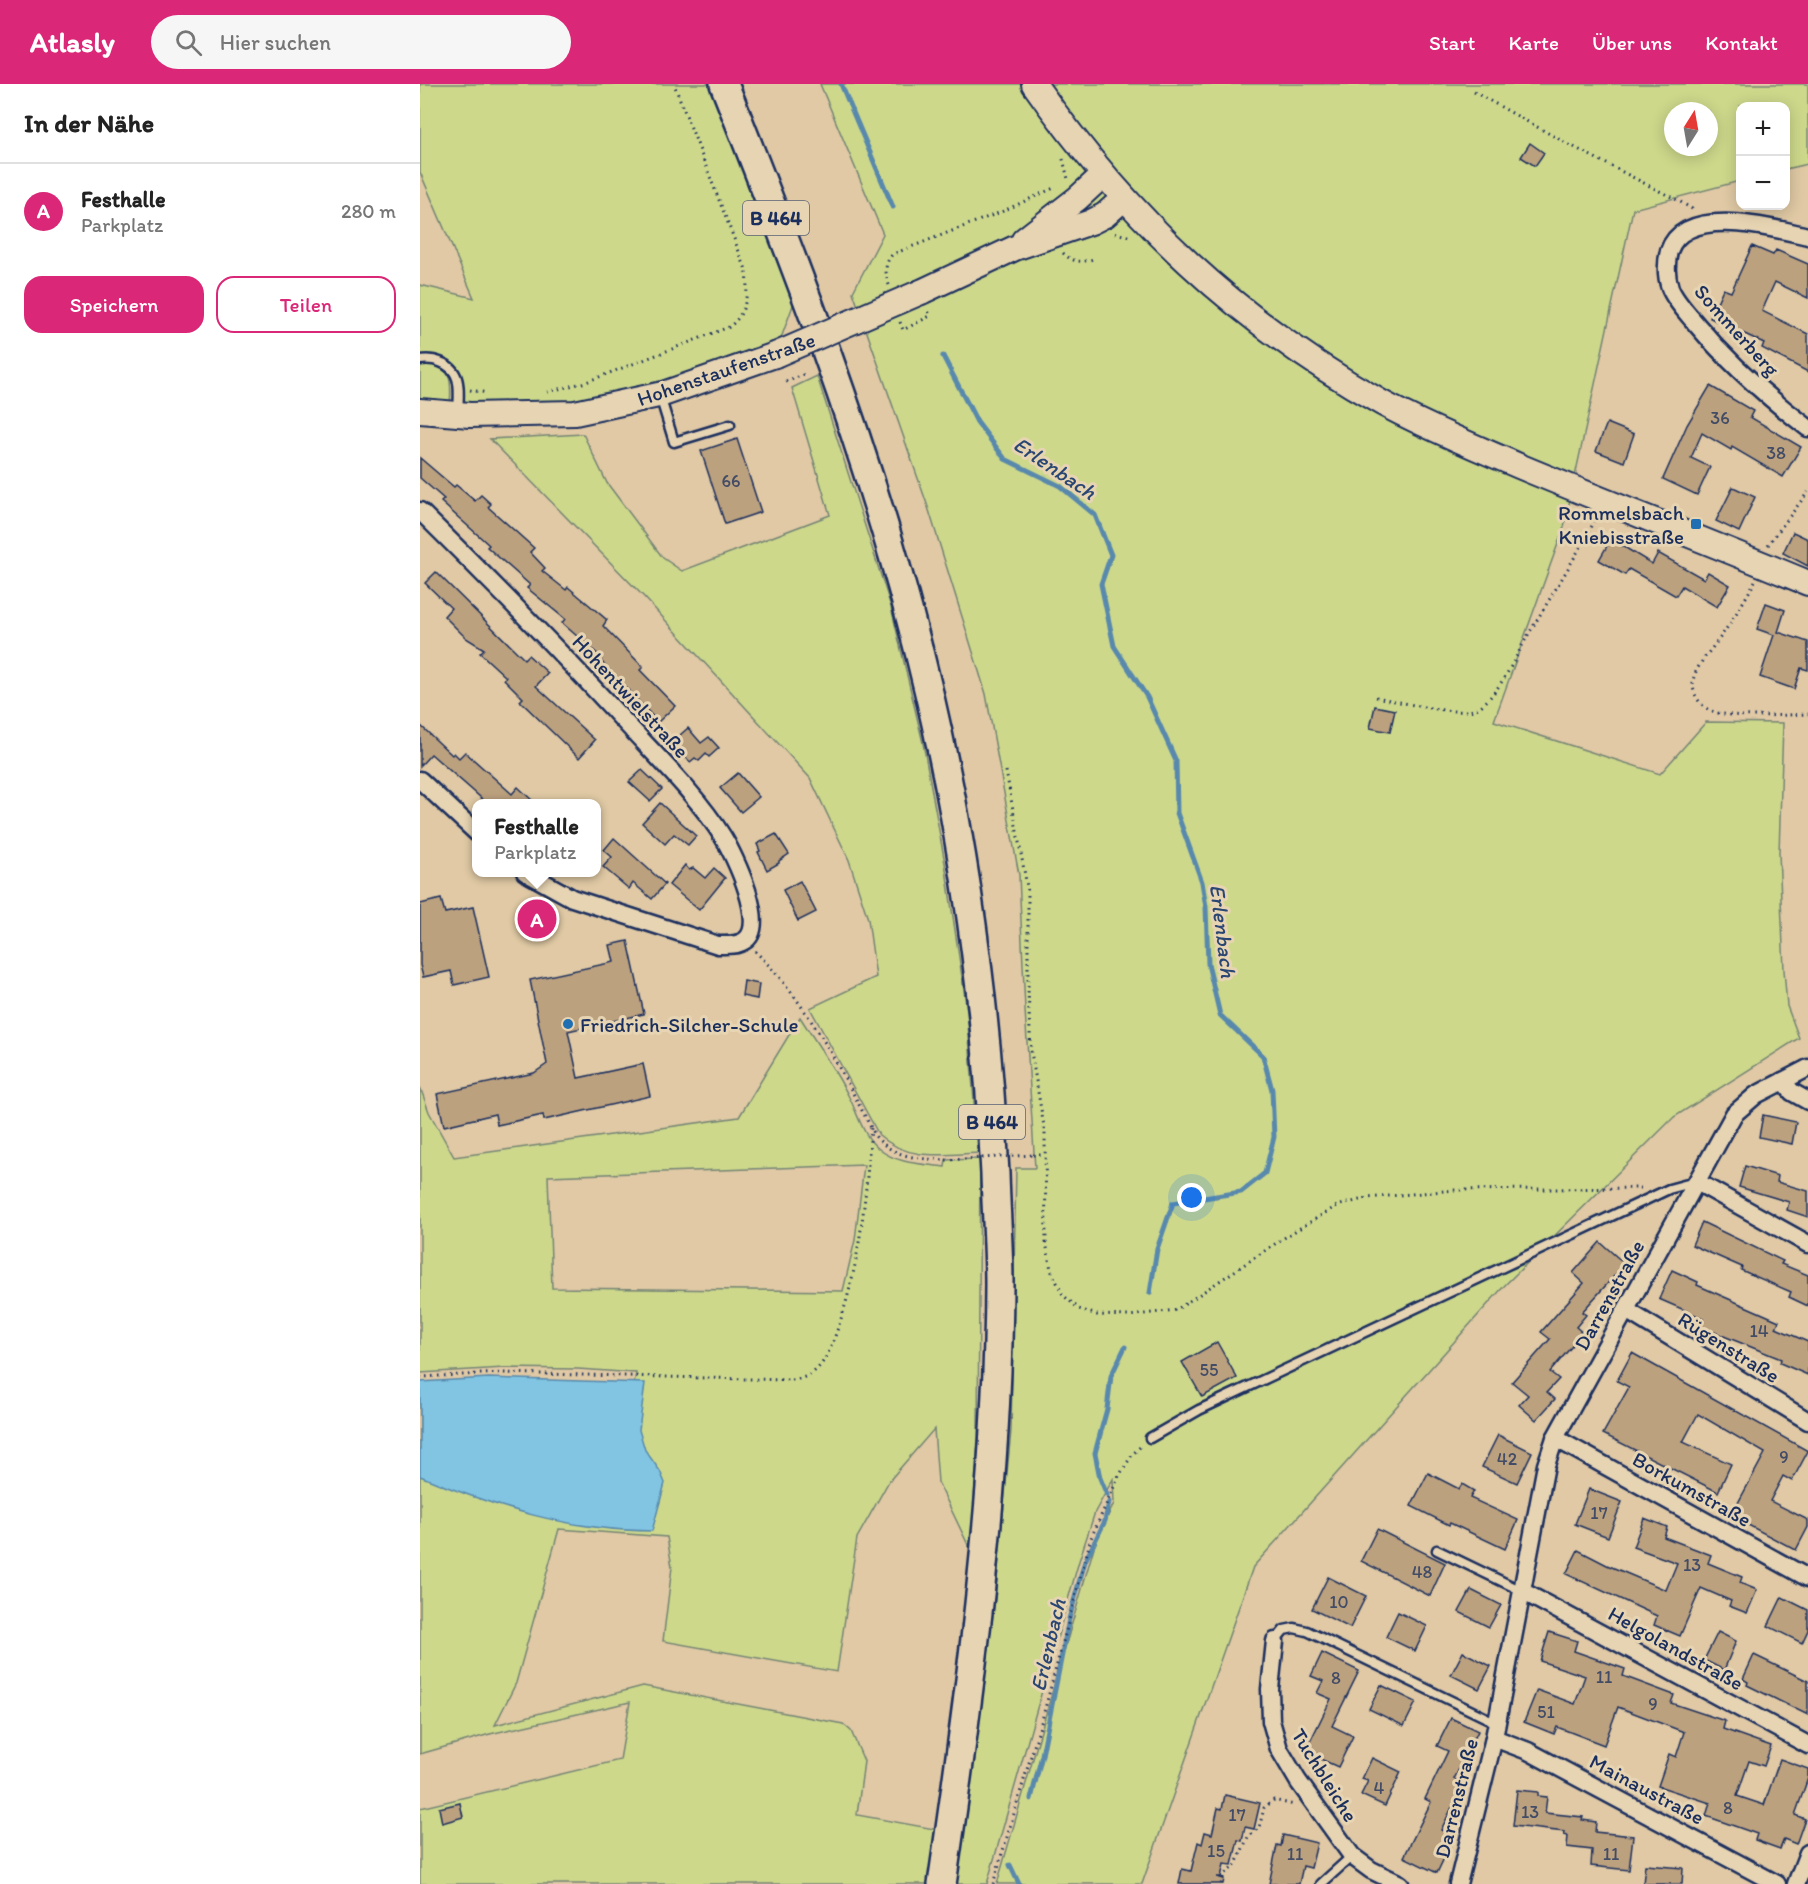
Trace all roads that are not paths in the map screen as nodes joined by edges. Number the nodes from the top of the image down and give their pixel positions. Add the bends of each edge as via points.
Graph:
1 (724, 84) edge
2 (743, 84) edge
3 (1034, 84) edge
4 (751, 152) junction
5 (1103, 175) junction
6 (1124, 198) junction
7 (1808, 236) edge
8 (1015, 248) junction
9 (420, 360) edge
10 (660, 395) junction
11 (420, 411) edge
12 (458, 415) junction
13 (730, 425) dead end
14 (1808, 428) edge
15 (420, 511) edge
16 (1808, 583) edge
17 (420, 780) edge
18 (472, 828) edge
19 (533, 877) edge
20 (1808, 1068) edge
21 (1783, 1081) junction
22 (1808, 1101) edge
23 (1697, 1182) junction
24 (1808, 1244) edge
25 (1626, 1310) junction
26 (1808, 1421) edge
27 (1150, 1438) road end
28 (1555, 1438) junction
29 (1437, 1550) dead end
30 (1808, 1578) edge
31 (1522, 1591) junction
32 (1275, 1641) joint
33 (1495, 1730) junction
34 (1808, 1745) edge
35 (1808, 1853) edge
36 (1352, 1856) junction
37 (942, 1884) edge
38 (1321, 1884) edge
39 (1400, 1884) edge
40 (1458, 1884) edge
41 (1777, 1884) edge
42 (1796, 1884) edge

1 - 4 main road, B 464
2 - 4 main road
3 - 5 street
4 - 37 main road, B 464 via 862,459 912,623 951,793 985,1024 999,1281 994,1427 969,1693
5 - 6 street
5 - 8 street, Hohenstaufenstraße
6 - 8 street, Hohenstaufenstraße via 1091,222
6 - 16 street via 1198,273 1281,338 1383,403 1754,570
7 - 14 street, Sommerberg via 1752,225 1697,225 1685,231 1670,248 1667,260 1670,288 1688,314 1733,365
8 - 10 street, Hohenstaufenstraße, bridge via 924,298
9 - 12 lane via 435,360 454,370 458,377
10 - 12 street, Hohenstaufenstraße via 575,413
10 - 13 lane via 674,442
11 - 12 street, Hohenstaufenstraße
15 - 19 street, Hohentwielstraße via 540,631 668,768 712,823 741,876 753,912 753,929 745,941 718,945 572,898
17 - 18 street
20 - 21 street, Darrenstraße
21 - 22 street
21 - 23 street, Darrenstraße via 1756,1095 1734,1114
23 - 24 street
23 - 25 street, Darrenstraße
23 - 27 lane via 1669,1188 1199,1410
25 - 26 street, Rügenstraße
25 - 28 street, Darrenstraße
28 - 30 street, Borkumstraße
28 - 31 street, Darrenstraße via 1546,1465
29 - 31 lane
31 - 33 street, Darrenstraße
31 - 34 street, Helgolandstraße
32 - 33 lane, Darrenstraße via 1284,1630 1307,1631
32 - 36 street, Tuchbleiche via 1270,1704 1274,1737 1288,1764
33 - 40 street, Darrenstraße
33 - 41 street, Mainaustraße
35 - 42 street
36 - 38 lane, Tuchbleiche
36 - 39 street, Tuchbleiche

